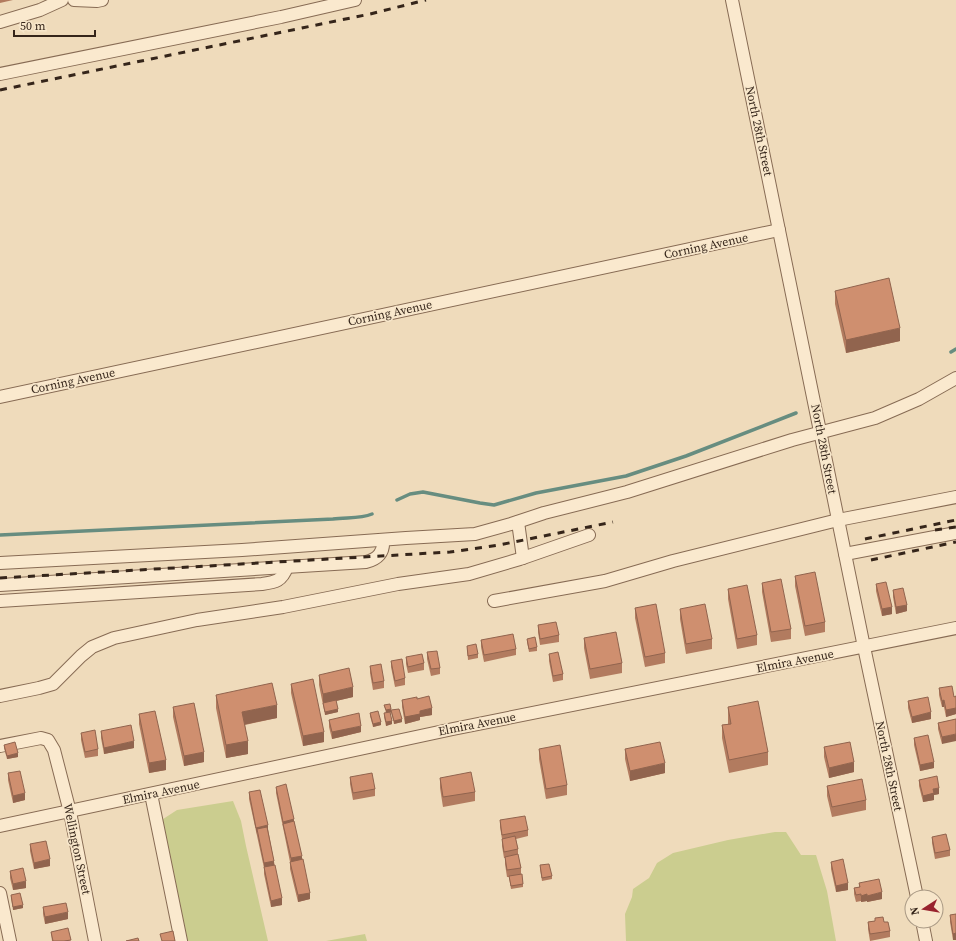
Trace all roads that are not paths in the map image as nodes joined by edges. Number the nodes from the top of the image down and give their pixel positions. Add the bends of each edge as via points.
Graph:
1 (62, 0) edge
2 (74, 0) edge
3 (102, 0) edge
4 (355, 0) edge
5 (732, 0) edge
6 (0, 22) edge
7 (0, 74) edge
8 (779, 230) junction
9 (956, 378) edge
10 (0, 397) edge
11 (821, 433) junction
12 (956, 497) edge
13 (838, 520) junction
14 (518, 522) junction
15 (956, 533) edge
16 (589, 535) dead end
17 (383, 540) junction
18 (845, 554) junction
19 (523, 558) junction
20 (0, 563) edge
21 (287, 567) junction
22 (0, 585) edge
23 (0, 601) edge
24 (494, 601) dead end
25 (956, 628) edge
26 (864, 647) junction
27 (0, 696) edge
28 (0, 746) edge
29 (151, 794) junction
30 (70, 812) junction
31 (0, 826) edge
32 (915, 889) edge
33 (0, 893) edge
34 (924, 929) edge
35 (10, 941) edge
36 (96, 941) edge
37 (181, 941) edge
38 (926, 941) edge

1 - 6 street via 40,10
2 - 3 street
4 - 7 street
5 - 8 street, North 28th Street
8 - 10 street, Corning Avenue
8 - 11 street, North 28th Street
9 - 11 street via 919,399 881,415
11 - 13 street, North 28th Street
11 - 14 street
12 - 13 street
13 - 18 street, North 28th Street
13 - 24 street via 673,561 605,581
14 - 17 street via 475,534
14 - 19 street
15 - 18 street
16 - 19 street
17 - 20 street
17 - 21 street via 380,554 370,561
18 - 26 street, North 28th Street
19 - 27 street via 470,574 398,584 283,607 197,620 114,638 84,654 53,684
21 - 22 street
21 - 23 street via 281,578 262,584
25 - 26 street, Elmira Avenue
26 - 29 street, Elmira Avenue via 453,729
26 - 32 street, North 28th Street
28 - 30 street, Wellington Street via 43,738 50,744 57,757
29 - 30 street, Elmira Avenue
29 - 37 street
30 - 31 street, Elmira Avenue
30 - 36 street, Wellington Street
33 - 35 street
34 - 38 street

